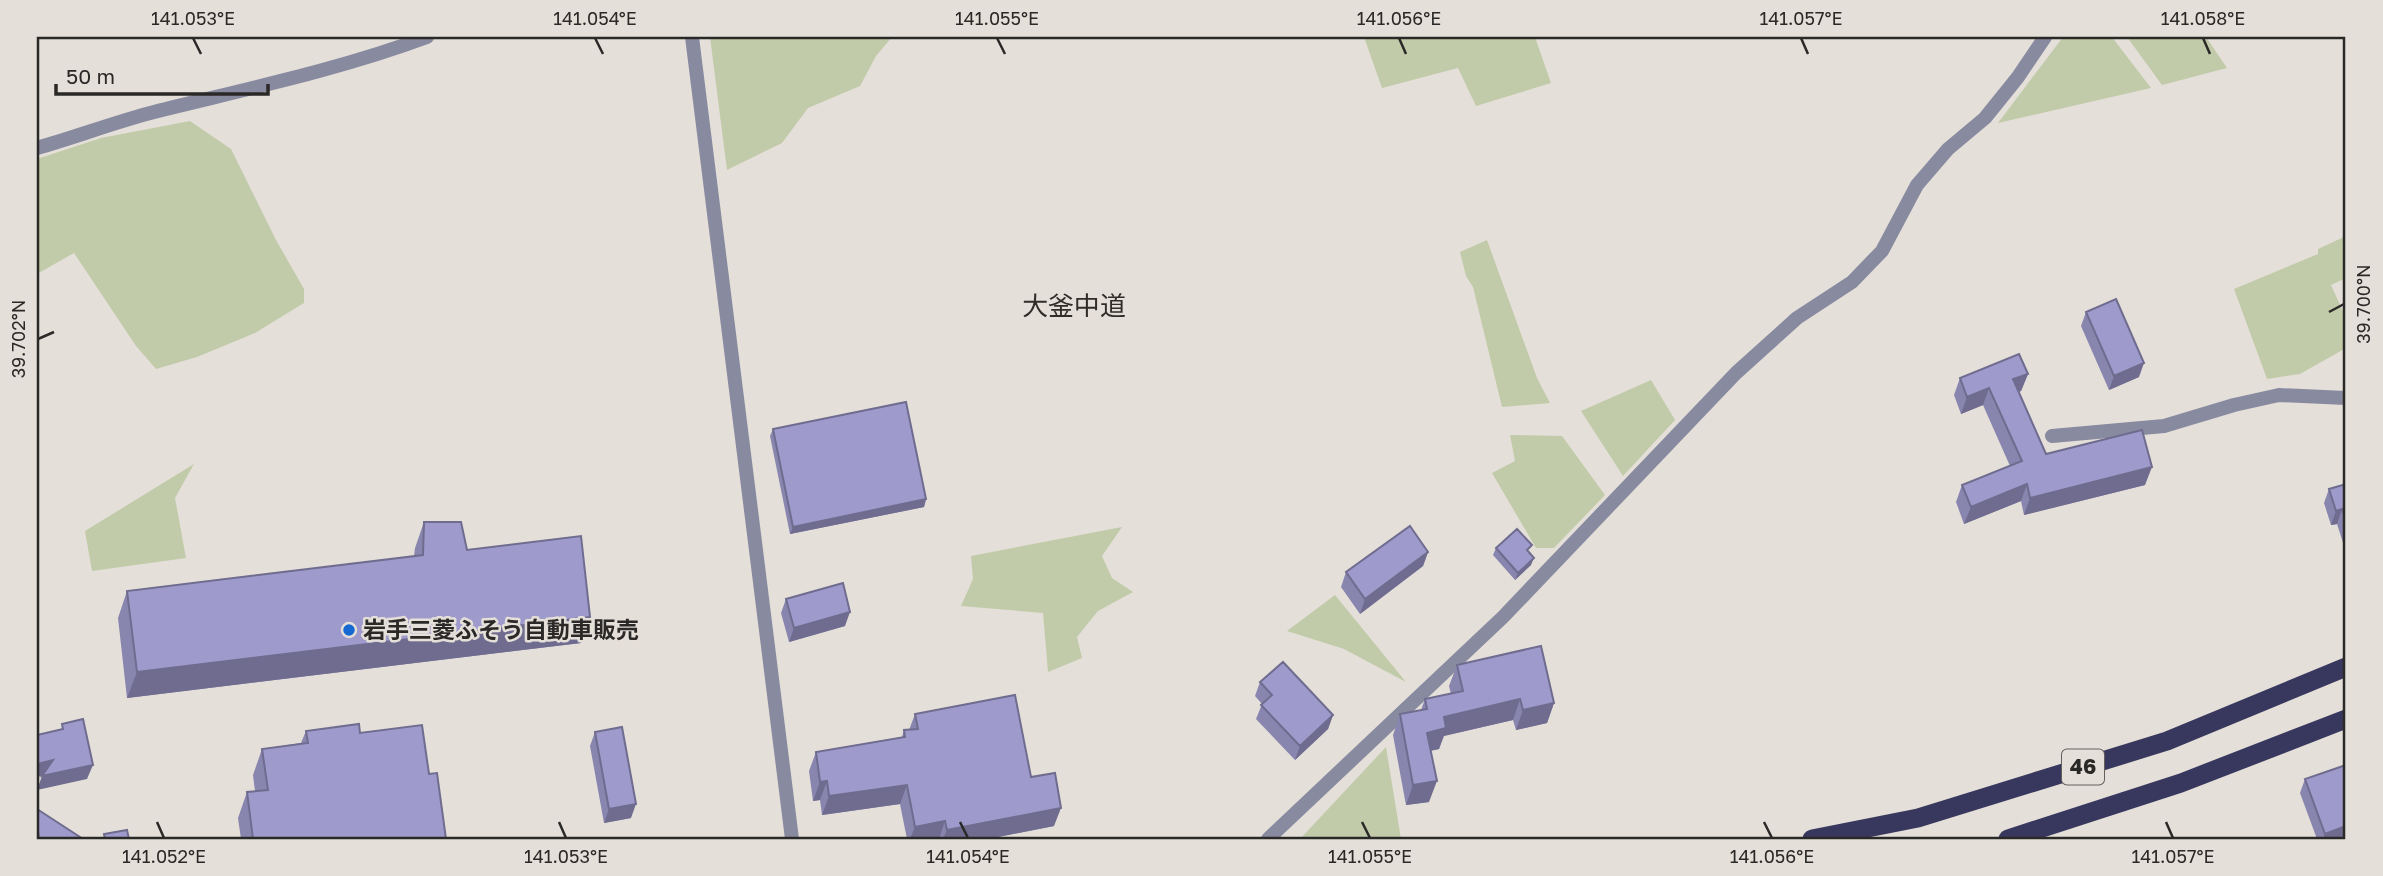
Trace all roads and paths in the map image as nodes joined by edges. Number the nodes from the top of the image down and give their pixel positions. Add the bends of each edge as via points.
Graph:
1 (427, 37) edge
2 (692, 37) edge
3 (2045, 37) edge
4 (37, 148) edge
5 (2346, 398) edge
6 (2052, 436) dead end
7 (2346, 667) edge
8 (2346, 719) edge
9 (792, 839) edge
10 (1268, 839) edge
11 (1812, 839) edge
12 (2008, 839) edge

1 - 4 street via 376,56 151,113
2 - 9 street
3 - 10 street via 1984,118 1948,149 1917,185 1882,251 1867,267 1797,318 1736,373 1503,617
5 - 6 street via 2279,395 2164,426
7 - 11 highway, 46 via 2167,741 1918,818
8 - 12 highway, 46 via 2181,783

